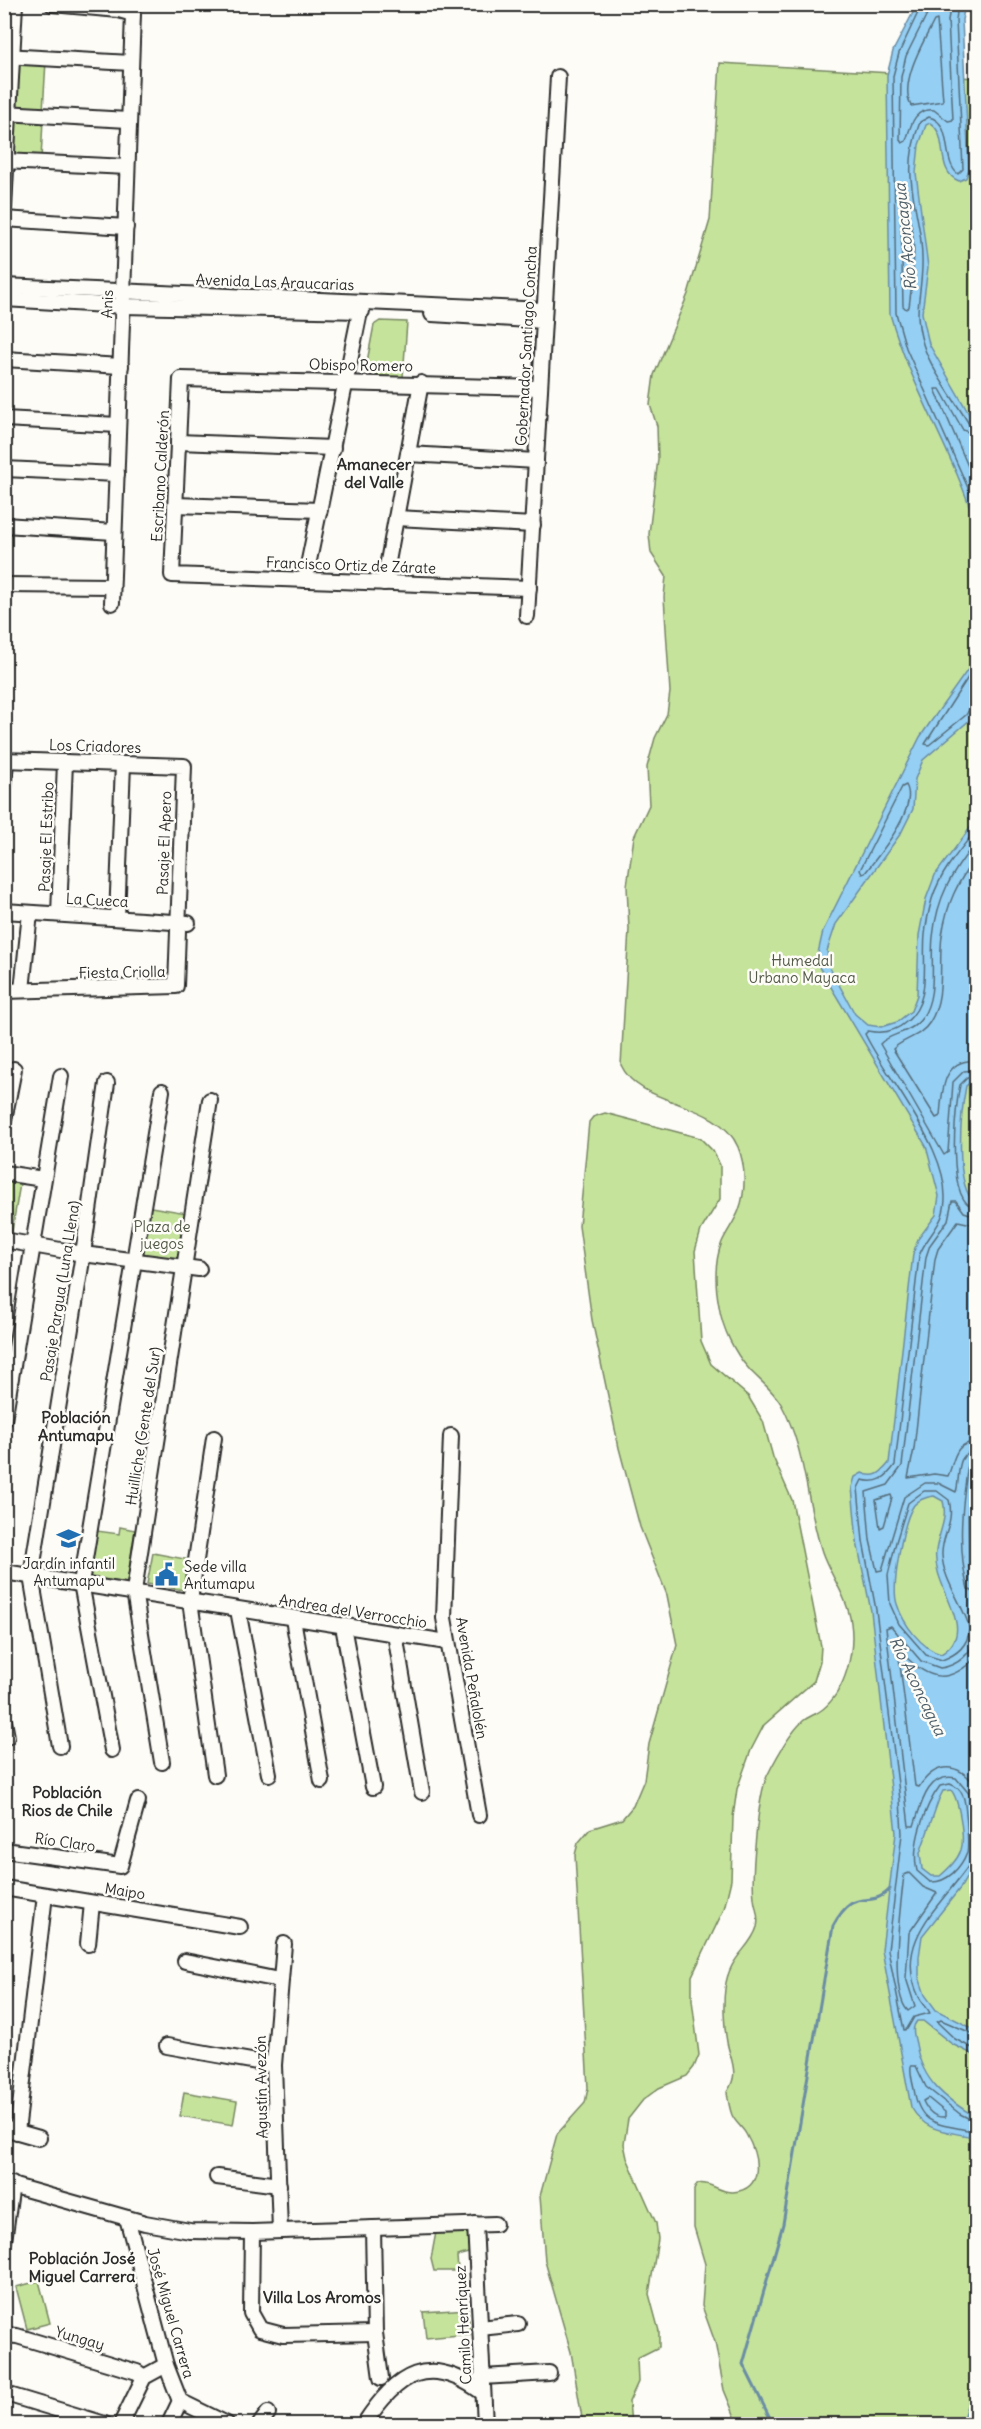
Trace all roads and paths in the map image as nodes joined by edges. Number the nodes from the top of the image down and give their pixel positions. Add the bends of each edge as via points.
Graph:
1 (15, 4) edge
2 (52, 4) edge
3 (8, 56) edge
4 (131, 63) junction
5 (558, 77) dead end
6 (6, 113) edge
7 (128, 120) junction
8 (5, 161) edge
9 (126, 167) junction
10 (4, 207) edge
11 (4, 219) edge
12 (126, 227) junction
13 (4, 286) edge
14 (4, 299) edge
15 (123, 299) junction
16 (362, 307) junction
17 (544, 315) junction
18 (4, 359) edge
19 (121, 366) junction
20 (181, 379) joint
21 (347, 381) junction
22 (422, 383) junction
23 (540, 388) junction
24 (4, 419) edge
25 (118, 425) junction
26 (178, 442) junction
27 (333, 448) junction
28 (408, 454) junction
29 (536, 461) junction
30 (4, 469) edge
31 (117, 474) junction
32 (175, 505) junction
33 (320, 510) junction
34 (396, 518) junction
35 (4, 525) edge
36 (532, 525) junction
37 (114, 532) junction
38 (172, 575) joint
39 (305, 579) junction
40 (384, 583) junction
41 (4, 585) edge
42 (112, 586) junction
43 (529, 588) junction
44 (112, 603) dead end
45 (527, 616) dead end
46 (5, 760) edge
47 (65, 762) junction
48 (123, 764) junction
49 (184, 766) joint
50 (4, 789) edge
51 (4, 911) edge
52 (30, 913) junction
53 (59, 914) junction
54 (117, 918) junction
55 (182, 922) junction
56 (22, 990) junction
57 (4, 991) edge
58 (14, 1069) dead end
59 (61, 1076) dead end
60 (107, 1083) dead end
61 (162, 1091) dead end
62 (210, 1100) dead end
63 (4, 1120) edge
64 (4, 1173) edge
65 (44, 1179) junction
66 (4, 1240) edge
67 (32, 1244) junction
68 (83, 1254) junction
69 (134, 1261) junction
70 (184, 1266) junction
71 (199, 1269) dead end
72 (4, 1420) edge
73 (451, 1436) dead end
74 (214, 1438) dead end
75 (4, 1572) edge
76 (31, 1576) junction
77 (81, 1583) junction
78 (134, 1591) junction
79 (190, 1600) junction
80 (238, 1610) junction
81 (293, 1619) junction
82 (343, 1626) junction
83 (395, 1634) junction
84 (447, 1642) junction
85 (4, 1721) edge
86 (7, 1737) dead end
87 (60, 1746) dead end
88 (112, 1750) dead end
89 (162, 1762) dead end
90 (269, 1774) dead end
91 (215, 1775) dead end
92 (322, 1781) dead end
93 (373, 1787) dead end
94 (422, 1792) dead end
95 (138, 1801) dead end
96 (479, 1815) dead end
97 (4, 1850) edge
98 (4, 1888) edge
99 (45, 1895) junction
100 (92, 1903) junction
101 (240, 1927) dead end
102 (88, 1944) dead end
103 (284, 1944) dead end
104 (185, 1961) dead end
105 (279, 1980) junction
106 (167, 2046) dead end
107 (274, 2065) junction
108 (11, 2130) edge
109 (39, 2138) dead end
110 (217, 2177) dead end
111 (8, 2183) edge
112 (279, 2185) junction
113 (127, 2218) junction
114 (475, 2224) junction
115 (495, 2224) dead end
116 (373, 2228) junction
117 (280, 2230) junction
118 (252, 2232) junction
119 (4, 2241) edge
120 (518, 2324) dead end
121 (480, 2328) junction
122 (375, 2333) junction
123 (4, 2335) edge
124 (166, 2365) junction
125 (549, 2373) dead end
126 (144, 2377) junction
127 (482, 2377) junction
128 (381, 2378) dead end
129 (483, 2393) junction
130 (6, 2394) dead end
131 (180, 2401) junction
132 (105, 2424) edge
133 (120, 2424) edge
134 (169, 2424) edge
135 (227, 2424) edge
136 (364, 2424) edge
137 (485, 2424) edge

1 - 3 street
2 - 4 street, Anis via 133,14
3 - 4 street
3 - 6 street
4 - 7 street, Anis
5 - 17 street, Gobernador Santiago Concha
6 - 7 street
6 - 8 street
7 - 9 street, Anis
8 - 9 street
8 - 10 street
9 - 12 street, Anis
11 - 12 street
12 - 15 street, Anis
13 - 15 street, Avenida Las Araucarias
14 - 15 street, Avenida Las Araucarias
15 - 16 street, Avenida Las Araucarias
15 - 19 street, Anis
16 - 17 street, Avenida Las Araucarias
16 - 21 street
17 - 23 street, Gobernador Santiago Concha
18 - 19 street
19 - 25 street, Anis
20 - 21 street, Obispo Romero
20 - 26 street, Escribano Calderón
21 - 22 street, Obispo Romero
21 - 27 street
22 - 23 street, Obispo Romero
22 - 28 street
23 - 29 street, Gobernador Santiago Concha
24 - 25 street
25 - 31 street, Anis
26 - 27 street
26 - 32 street, Escribano Calderón
27 - 33 street
28 - 29 street
28 - 34 street
29 - 36 street, Gobernador Santiago Concha
30 - 31 street
31 - 37 street, Anis
32 - 33 street
32 - 38 street, Escribano Calderón
33 - 39 street
34 - 36 street
34 - 40 street
35 - 37 street
36 - 43 street, Gobernador Santiago Concha
37 - 42 street, Anis
38 - 39 street, Francisco Ortiz de Zárate
39 - 40 street, Francisco Ortiz de Zárate
40 - 43 street, Francisco Ortiz de Zárate
41 - 42 street
42 - 44 street, Anis
43 - 45 street, Gobernador Santiago Concha
46 - 47 street, Los Criadores
46 - 50 street
47 - 48 street, Los Criadores
47 - 53 street, Pasaje El Estribo
48 - 49 street, Los Criadores
48 - 54 street
49 - 55 street, Pasaje El Apero
51 - 52 street, La Cueca
52 - 53 street, La Cueca
52 - 56 street, Pasaje El Estribo
53 - 54 street, La Cueca
54 - 55 street, La Cueca
55 - 56 street, Fiesta Criolla via 176,986
56 - 57 street, Fiesta Criolla
58 - 63 street
59 - 65 street
60 - 68 street, Pasaje Pargua (Luna Llena)
61 - 69 street
62 - 70 street, Huilliche (Gente del Sur)
64 - 65 street
65 - 67 street
66 - 67 street
67 - 68 street
67 - 72 street
68 - 69 street
68 - 76 street, Pasaje Pargua (Luna Llena)
69 - 70 street
69 - 77 street
70 - 71 street
70 - 78 street, Huilliche (Gente del Sur)
73 - 84 street, Avenida Peñalolén via 444,1618
74 - 79 street
75 - 76 street, Andrea del Verrocchio
76 - 77 street, Andrea del Verrocchio
76 - 87 street, Pasaje Pargua (Luna Llena)
77 - 78 street, Andrea del Verrocchio
77 - 88 street
78 - 79 street, Andrea del Verrocchio
78 - 89 street, Huilliche (Gente del Sur)
79 - 80 street, Andrea del Verrocchio
79 - 91 street
80 - 81 street, Andrea del Verrocchio
80 - 90 street
81 - 82 street, Andrea del Verrocchio
81 - 92 street
82 - 83 street, Andrea del Verrocchio
82 - 93 street
83 - 84 street, Andrea del Verrocchio
83 - 94 street
84 - 96 street, Avenida Peñalolén
85 - 86 street
95 - 97 street, Río Claro via 120,1866
98 - 99 street, Maipo
99 - 100 street, Maipo
99 - 108 street
100 - 101 street, Maipo
100 - 102 street
103 - 105 street, Agustín Avezón
104 - 105 street
105 - 107 street, Agustín Avezón
106 - 107 street
107 - 112 street, Agustín Avezón
108 - 109 street
110 - 112 street
111 - 113 street
111 - 119 street
112 - 117 street, Agustín Avezón
113 - 118 street via 190,2231
113 - 124 street, José Miguel Carrera
114 - 115 street
114 - 116 street
114 - 121 street, Camilo Henríquez
116 - 117 street
116 - 122 street
117 - 118 street
118 - 122 street via 251,2313 260,2329 284,2335
120 - 121 street
121 - 127 street, Camilo Henríquez
122 - 128 street
123 - 126 street, Yungay
124 - 126 street
124 - 131 street, José Miguel Carrera
125 - 127 street
126 - 133 street
127 - 129 street, Camilo Henríquez
129 - 136 street via 458,2377 439,2372 416,2374 396,2384
129 - 137 street, Camilo Henríquez
130 - 132 street
131 - 134 street
131 - 135 street, José Miguel Carrera

